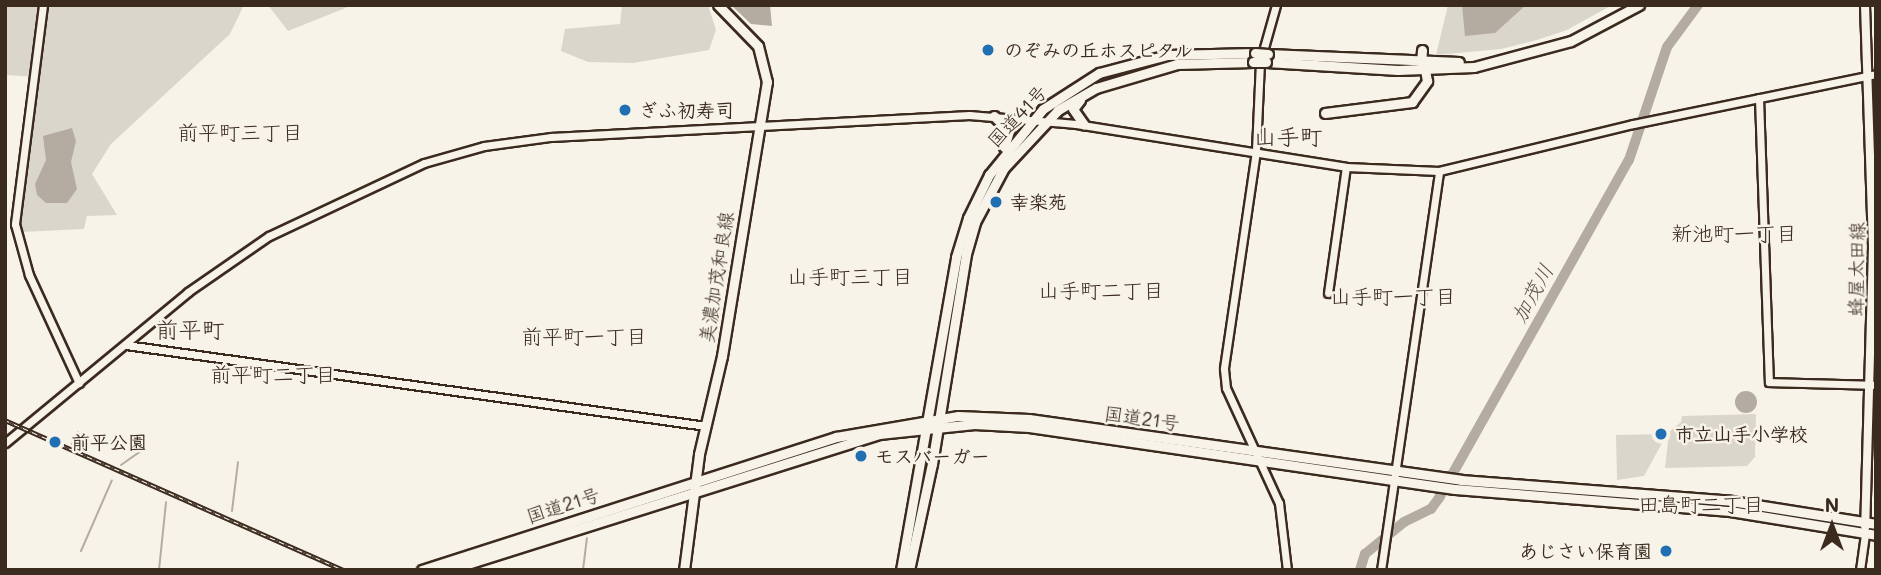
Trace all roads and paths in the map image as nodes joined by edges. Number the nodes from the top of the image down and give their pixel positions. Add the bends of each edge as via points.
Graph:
1 (43, 5) edge
2 (718, 5) edge
3 (1276, 5) edge
4 (1632, 5) edge
5 (1639, 5) edge
6 (1865, 5) edge
7 (1422, 50) dead end
8 (1254, 58) junction
9 (1423, 66) junction
10 (1873, 75) edge
11 (1102, 86) junction
12 (1759, 98) junction
13 (1325, 113) dead end
14 (994, 116) junction
15 (1034, 119) junction
16 (1047, 120) junction
17 (1084, 125) junction
18 (758, 129) junction
19 (1256, 151) junction
20 (995, 167) junction
21 (1346, 167) junction
22 (1439, 171) junction
23 (1328, 293) dead end
24 (125, 345) junction
25 (79, 383) junction
26 (1873, 385) edge
27 (934, 422) junction
28 (706, 426) junction
29 (5, 443) edge
30 (1254, 451) junction
31 (1262, 461) junction
32 (1396, 473) junction
33 (695, 481) junction
34 (694, 492) junction
35 (1871, 523) edge
36 (1865, 533) junction
37 (1876, 536) edge
38 (422, 570) edge
39 (448, 570) edge
40 (684, 570) edge
41 (901, 570) edge
42 (909, 570) edge
43 (1287, 570) edge
44 (1381, 570) edge
45 (1860, 570) edge

1 - 25 street via 15,223 29,275
2 - 18 main road, 美濃加茂和良線 via 763,55 767,82
3 - 19 street via 1257,82
4 - 9 main road, 国道41号 via 1587,30 1535,48
5 - 9 main road, 国道41号 via 1588,34 1531,55 1474,66
6 - 10 main road, 蜂屋太田線
7 - 9 main road
8 - 9 main road, 国道41号, bridge
8 - 11 main road, 国道41号 via 1177,64
8 - 15 main road, 国道41号 via 1204,47 1144,59 1099,73 1065,91
9 - 13 main road via 1427,81 1412,102
10 - 12 street
10 - 26 main road, 蜂屋太田線
11 - 16 main road, 国道41号
11 - 17 main road via 1075,105 1074,115
12 - 22 street
12 - 26 street via 1769,382
14 - 15 street
14 - 18 street via 906,116
14 - 20 main road via 1009,131
15 - 16 street
15 - 20 main road, 国道41号
16 - 17 street
16 - 27 main road, 国道41号 via 1009,160 975,222
17 - 19 street
18 - 24 street via 530,139 424,163 269,236 212,274
18 - 28 main road, 美濃加茂和良線 via 722,356
19 - 21 street
19 - 30 street via 1224,369 1226,388
20 - 27 main road, 国道41号 via 979,192 961,240
21 - 22 street
21 - 23 street
22 - 32 street
24 - 25 street
24 - 28 street
25 - 29 street
26 - 35 main road, 蜂屋太田線
27 - 30 main road, 国道21号 via 1029,419
27 - 31 main road, 国道21号 via 1001,424
27 - 33 main road, 国道21号 via 836,437
27 - 34 main road, 国道21号 via 879,434
27 - 41 main road, 国道41号
27 - 42 main road, 国道41号
28 - 33 main road, 美濃加茂和良線
30 - 31 street
30 - 32 main road, 国道21号
31 - 32 main road, 国道21号
31 - 43 street via 1282,513
32 - 35 main road, 国道21号 via 1731,501
32 - 36 main road, 国道21号 via 1455,489 1730,511
32 - 44 street
33 - 34 main road, 美濃加茂和良線
33 - 38 main road, 国道21号
34 - 39 main road, 国道21号
34 - 40 main road, 美濃加茂和良線
35 - 36 main road, 蜂屋太田線
36 - 37 main road, 国道21号
36 - 45 street

